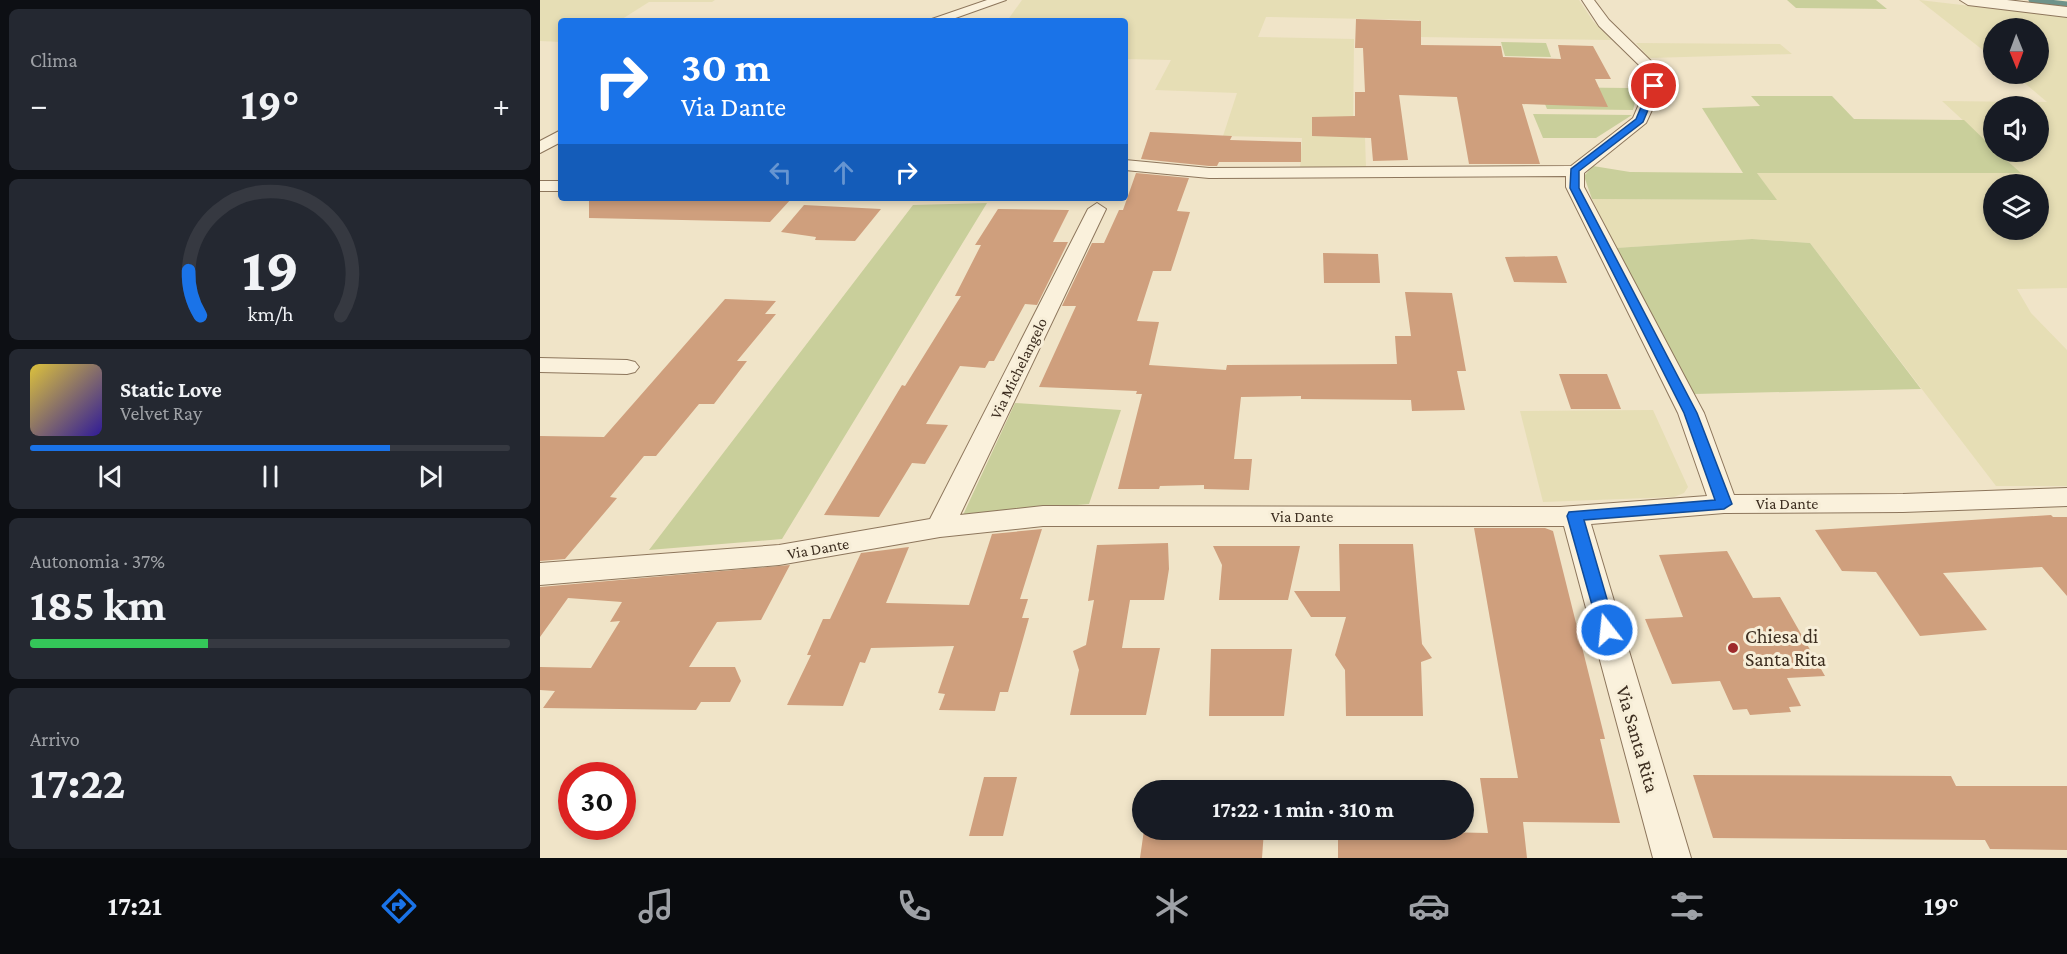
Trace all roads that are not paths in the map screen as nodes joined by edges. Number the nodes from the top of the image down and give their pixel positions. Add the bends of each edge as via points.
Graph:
1 (1000, 0) edge
2 (1588, 0) edge
3 (1968, 0) edge
4 (2067, 12) edge
5 (943, 18) edge
6 (558, 137) edge
7 (540, 148) edge
8 (1128, 165) edge
9 (1575, 171) junction
10 (540, 186) edge
11 (558, 186) edge
12 (1097, 209) dead end
13 (540, 365) edge
14 (627, 367) dead end
15 (2067, 497) edge
16 (1724, 504) junction
17 (1575, 516) junction
18 (940, 527) junction
19 (540, 573) edge
20 (1672, 858) edge

1 - 5 street
2 - 9 street via 1604,23 1646,64 1654,88 1640,120
3 - 4 street
6 - 7 street
8 - 9 street via 1209,172
9 - 16 street via 1575,188 1691,413
10 - 11 street
12 - 18 street, Via Michelangelo
13 - 14 street
15 - 16 street, Via Dante
16 - 17 street, Via Dante
17 - 18 street, Via Dante via 1043,516
17 - 20 street, Via Santa Rita
18 - 19 street, Via Dante via 779,555

